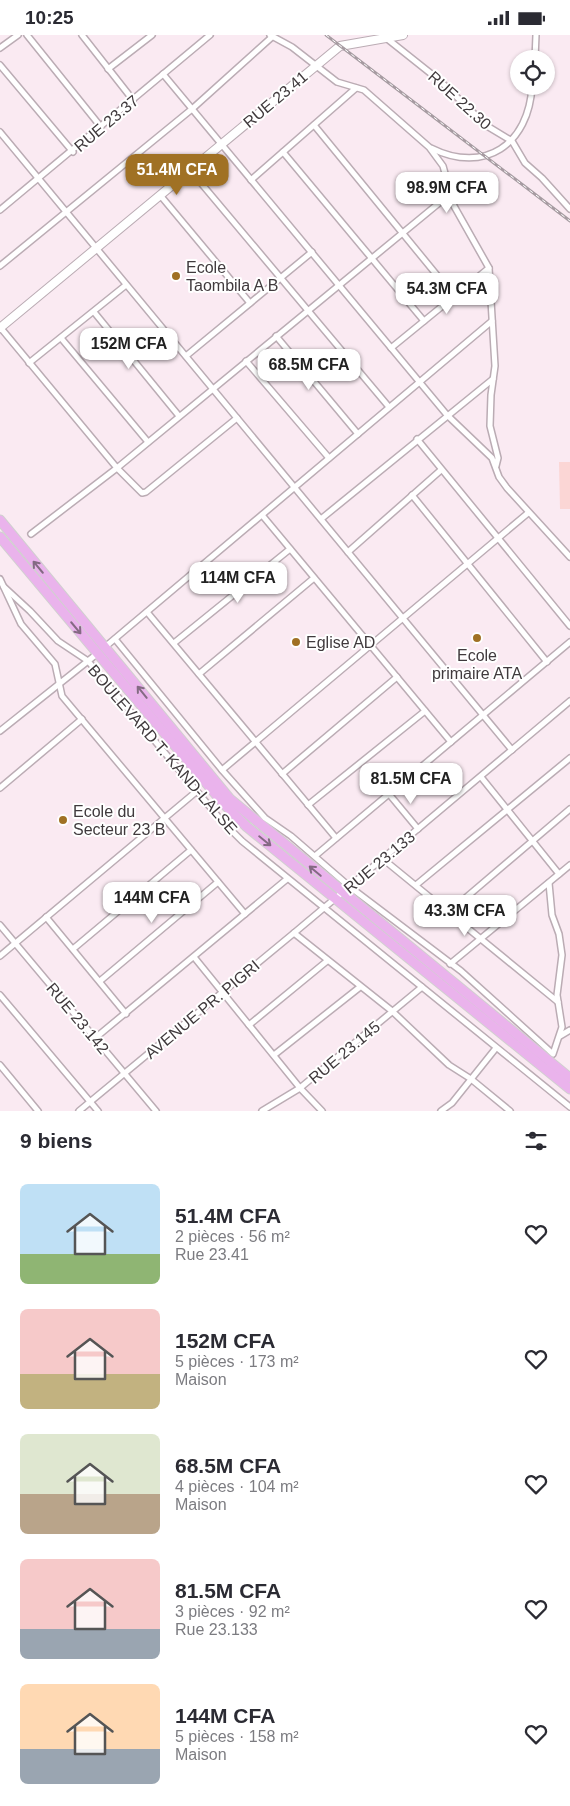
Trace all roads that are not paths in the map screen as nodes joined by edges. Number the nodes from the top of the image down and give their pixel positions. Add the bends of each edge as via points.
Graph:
1 (18, 35) edge
2 (28, 35) edge
3 (82, 35) edge
4 (152, 35) edge
5 (210, 35) edge
6 (403, 35) edge
7 (536, 35) edge
8 (271, 36) edge
9 (385, 36) edge
10 (0, 48) edge
11 (535, 50) edge
12 (0, 65) edge
13 (316, 65) junction
14 (108, 69) junction
15 (164, 74) junction
16 (356, 88) junction
17 (531, 95) edge
18 (133, 100) junction
19 (192, 109) junction
20 (314, 125) junction
21 (101, 127) junction
22 (0, 132) edge
23 (512, 141) junction
24 (222, 144) junction
25 (429, 147) junction
26 (73, 152) junction
27 (283, 153) junction
28 (190, 170) junction
29 (38, 179) junction
30 (251, 180) junction
31 (450, 193) junction
32 (160, 195) junction
33 (0, 200) edge
34 (5, 206) junction
35 (570, 209) edge
36 (0, 210) edge
37 (65, 211) junction
38 (401, 233) junction
39 (95, 248) junction
40 (312, 253) junction
41 (371, 257) junction
42 (0, 266) edge
43 (490, 268) junction
44 (280, 278) junction
45 (126, 285) junction
46 (338, 285) junction
47 (454, 296) junction
48 (250, 303) junction
49 (307, 310) junction
50 (94, 312) junction
51 (424, 321) junction
52 (492, 321) junction
53 (0, 328) edge
54 (276, 336) junction
55 (62, 338) junction
56 (391, 348) junction
57 (186, 356) junction
58 (246, 361) junction
59 (29, 363) junction
60 (494, 378) junction
61 (419, 382) junction
62 (212, 388) junction
63 (389, 407) junction
64 (446, 415) junction
65 (180, 416) junction
66 (238, 418) junction
67 (358, 434) junction
68 (417, 439) junction
69 (148, 442) junction
70 (329, 458) junction
71 (496, 466) junction
72 (117, 468) junction
73 (441, 470) junction
74 (294, 487) junction
75 (412, 495) junction
76 (528, 513) junction
77 (262, 515) junction
78 (320, 519) junction
79 (0, 520) edge
80 (31, 533) dead end
81 (0, 537) edge
82 (497, 539) junction
83 (290, 549) junction
84 (348, 552) junction
85 (570, 557) edge
86 (467, 564) junction
87 (314, 577) junction
88 (0, 579) edge
89 (4, 587) junction
90 (147, 611) junction
91 (403, 618) junction
92 (570, 626) edge
93 (115, 639) junction
94 (570, 642) edge
95 (174, 643) junction
96 (370, 645) junction
97 (105, 647) junction
98 (97, 653) junction
99 (88, 661) junction
100 (546, 662) junction
101 (200, 674) junction
102 (397, 677) junction
103 (60, 685) junction
104 (570, 701) edge
105 (425, 711) junction
106 (483, 715) junction
107 (82, 719) junction
108 (0, 731) edge
109 (256, 742) junction
110 (451, 742) junction
111 (512, 750) junction
112 (570, 758) edge
113 (222, 770) junction
114 (282, 774) junction
115 (481, 777) junction
116 (0, 787) edge
117 (197, 791) junction
118 (388, 794) junction
119 (308, 805) junction
120 (570, 809) edge
121 (507, 810) junction
122 (165, 817) junction
123 (418, 829) junction
124 (336, 838) junction
125 (531, 841) junction
126 (192, 850) junction
127 (315, 856) junction
128 (383, 859) junction
129 (570, 865) edge
130 (559, 874) junction
131 (288, 879) junction
132 (218, 882) junction
133 (548, 883) junction
134 (416, 885) junction
135 (350, 887) junction
136 (339, 896) junction
137 (325, 907) junction
138 (449, 912) junction
139 (245, 915) junction
140 (46, 917) junction
141 (0, 925) edge
142 (294, 933) junction
143 (480, 937) junction
144 (15, 943) junction
145 (73, 949) junction
146 (0, 956) edge
147 (194, 957) junction
148 (327, 961) junction
149 (450, 964) junction
150 (100, 981) junction
151 (360, 987) junction
152 (422, 987) junction
153 (222, 992) junction
154 (0, 995) edge
155 (558, 1002) junction
156 (392, 1011) junction
157 (126, 1014) junction
158 (249, 1025) junction
159 (570, 1030) edge
160 (559, 1037) junction
161 (94, 1039) junction
162 (496, 1047) junction
163 (553, 1054) junction
164 (274, 1055) junction
165 (0, 1065) edge
166 (551, 1068) junction
167 (124, 1073) junction
168 (570, 1078) edge
169 (472, 1079) junction
170 (300, 1088) junction
171 (570, 1089) edge
172 (90, 1101) junction
173 (503, 1106) junction
174 (570, 1107) edge
175 (270, 1110) edge
176 (38, 1111) edge
177 (79, 1111) edge
178 (98, 1111) edge
179 (156, 1111) edge
180 (262, 1111) edge
181 (322, 1111) edge
182 (441, 1111) edge
183 (499, 1111) edge
184 (510, 1111) edge

1 - 10 street
2 - 21 street
3 - 14 street
4 - 14 street
5 - 15 street, RUE 23.37
6 - 9 street, RUE 23.41
7 - 11 street
8 - 13 street
8 - 19 street
9 - 13 street, RUE 23.41 via 340,46
9 - 23 street, RUE 22.30 via 439,80 480,121
12 - 26 street
13 - 16 street via 337,82
13 - 24 street, RUE 23.41
14 - 18 street
15 - 18 street, RUE 23.37
15 - 19 street
16 - 20 street
16 - 25 street via 368,93
17 - 23 street via 529,112
18 - 21 street, RUE 23.37
19 - 24 street
19 - 37 street
20 - 27 street
20 - 38 street
21 - 26 street, RUE 23.37
22 - 29 street
23 - 25 street via 474,158 446,155
23 - 35 street, RUE 22.30 via 525,163
24 - 28 street, RUE 23.41
24 - 30 street
25 - 31 street via 443,166
26 - 29 street, RUE 23.37
27 - 30 street
27 - 41 street
28 - 32 street, RUE 23.41
28 - 44 street
29 - 34 street, RUE 23.37
29 - 37 street
30 - 40 street
31 - 38 street
31 - 43 street
32 - 39 street, RUE 23.41
32 - 48 street
33 - 34 street
34 - 36 street, RUE 23.37
37 - 39 street
37 - 42 street
38 - 41 street
38 - 47 street
39 - 45 street
39 - 53 street, RUE 23.41
40 - 44 street
40 - 46 street
41 - 46 street
41 - 51 street
43 - 47 street
43 - 52 street
44 - 48 street
44 - 49 street
45 - 50 street
45 - 57 street
46 - 49 street
46 - 56 street
47 - 51 street
48 - 57 street
49 - 54 street
49 - 63 street
50 - 55 street
50 - 65 street
51 - 56 street
52 - 60 street
52 - 61 street
53 - 59 street
54 - 58 street
54 - 67 street
55 - 59 street
55 - 69 street
56 - 61 street
57 - 62 street
58 - 62 street
58 - 70 street
59 - 72 street
60 - 64 street
60 - 71 street via 490,426 498,458
61 - 63 street
61 - 64 street
62 - 65 street
62 - 66 street
63 - 67 street
64 - 68 street
64 - 71 street via 485,451
65 - 69 street
66 - 72 street via 144,493 140,493
66 - 74 street
67 - 70 street
68 - 73 street
68 - 78 street
69 - 72 street
70 - 74 street
71 - 76 street via 500,477
72 - 80 street
73 - 75 street
73 - 82 street
74 - 77 street
74 - 78 street
75 - 84 street
75 - 86 street
76 - 82 street
76 - 85 street
77 - 83 street
77 - 90 street
78 - 84 street
97 -> 79 main road
81 -> 98 main road
82 - 86 street
82 - 92 street
83 - 87 street
83 - 95 street
84 - 91 street
86 - 91 street
86 - 100 street
87 - 96 street
87 - 101 street
88 - 89 street
89 - 99 street, BOULEVARD T. KAND-LALSE via 58,641
89 - 103 street via 22,624 55,664
90 - 93 street
90 - 95 street
91 - 96 street
91 - 106 street
93 - 97 street
93 - 113 street
94 - 100 street
95 - 101 street
96 - 102 street
96 - 109 street
97 - 98 street
136 -> 97 main road via 230,799
98 - 99 street
98 -> 136 main road via 223,803 247,827
99 - 103 street
99 - 117 street, BOULEVARD T. KAND-LALSE
100 - 106 street
101 - 109 street
102 - 105 street
102 - 114 street
103 - 107 street via 62,696
103 - 108 street
104 - 111 street, RUE 23.133
105 - 110 street
105 - 119 street
106 - 110 street
106 - 111 street
107 - 116 street
107 - 122 street
109 - 113 street
109 - 114 street
110 - 118 street
111 - 115 street, RUE 23.133
112 - 121 street
113 - 127 street via 266,819
114 - 119 street
115 - 121 street
115 - 123 street, RUE 23.133
117 - 122 street
117 - 131 street, BOULEVARD T. KAND-LALSE via 231,830
118 - 123 street
118 - 124 street
119 - 124 street
120 - 125 street
121 - 125 street
121 - 134 street
122 - 126 street
122 - 140 street
123 - 128 street, RUE 23.133
124 - 127 street
125 - 130 street
125 - 138 street
126 - 132 street
126 - 145 street
127 - 135 street
128 - 134 street
128 - 135 street, RUE 23.133
129 - 130 street
130 - 133 street
131 - 137 street, BOULEVARD T. KAND-LALSE
131 - 139 street
132 - 139 street
132 - 150 street
133 - 143 street
133 - 155 street via 561,947
134 - 138 street
135 - 136 street, RUE 23.133
135 - 149 street
136 - 137 street, RUE 23.133
136 - 166 main road
137 - 142 street, AVENUE PR. PIGRI
137 - 152 street, BOULEVARD T. KAND-LALSE
138 - 143 street
139 - 147 street
140 - 144 street
140 - 145 street
141 - 144 street, RUE 23.142
142 - 148 street
142 - 153 street, AVENUE PR. PIGRI
143 - 149 street
143 - 155 street
144 - 146 street
144 - 161 street, RUE 23.142
145 - 150 street
147 - 153 street
147 - 157 street
148 - 151 street
148 - 158 street
149 - 163 street
150 - 157 street
151 - 156 street
151 - 164 street
152 - 156 street, RUE 23.145
152 - 162 street, BOULEVARD T. KAND-LALSE
153 - 158 street
153 - 167 street, AVENUE PR. PIGRI
154 - 172 street
155 - 160 street via 563,1020
156 - 169 street via 441,1059
156 - 170 street, RUE 23.145
157 - 161 street
158 - 164 street
159 - 160 street
160 - 163 street
161 - 167 street, RUE 23.142
162 - 169 street
162 - 174 street, BOULEVARD T. KAND-LALSE
163 - 166 street
164 - 170 street
165 - 176 street
166 - 168 main road
166 - 171 main road
167 - 172 street, AVENUE PR. PIGRI
167 - 179 street, RUE 23.142
169 - 173 street
169 - 182 street
170 - 175 street, RUE 23.145
170 - 181 street
172 - 177 street, AVENUE PR. PIGRI
172 - 178 street
173 - 183 street
173 - 184 street
175 - 180 street, RUE 23.145

